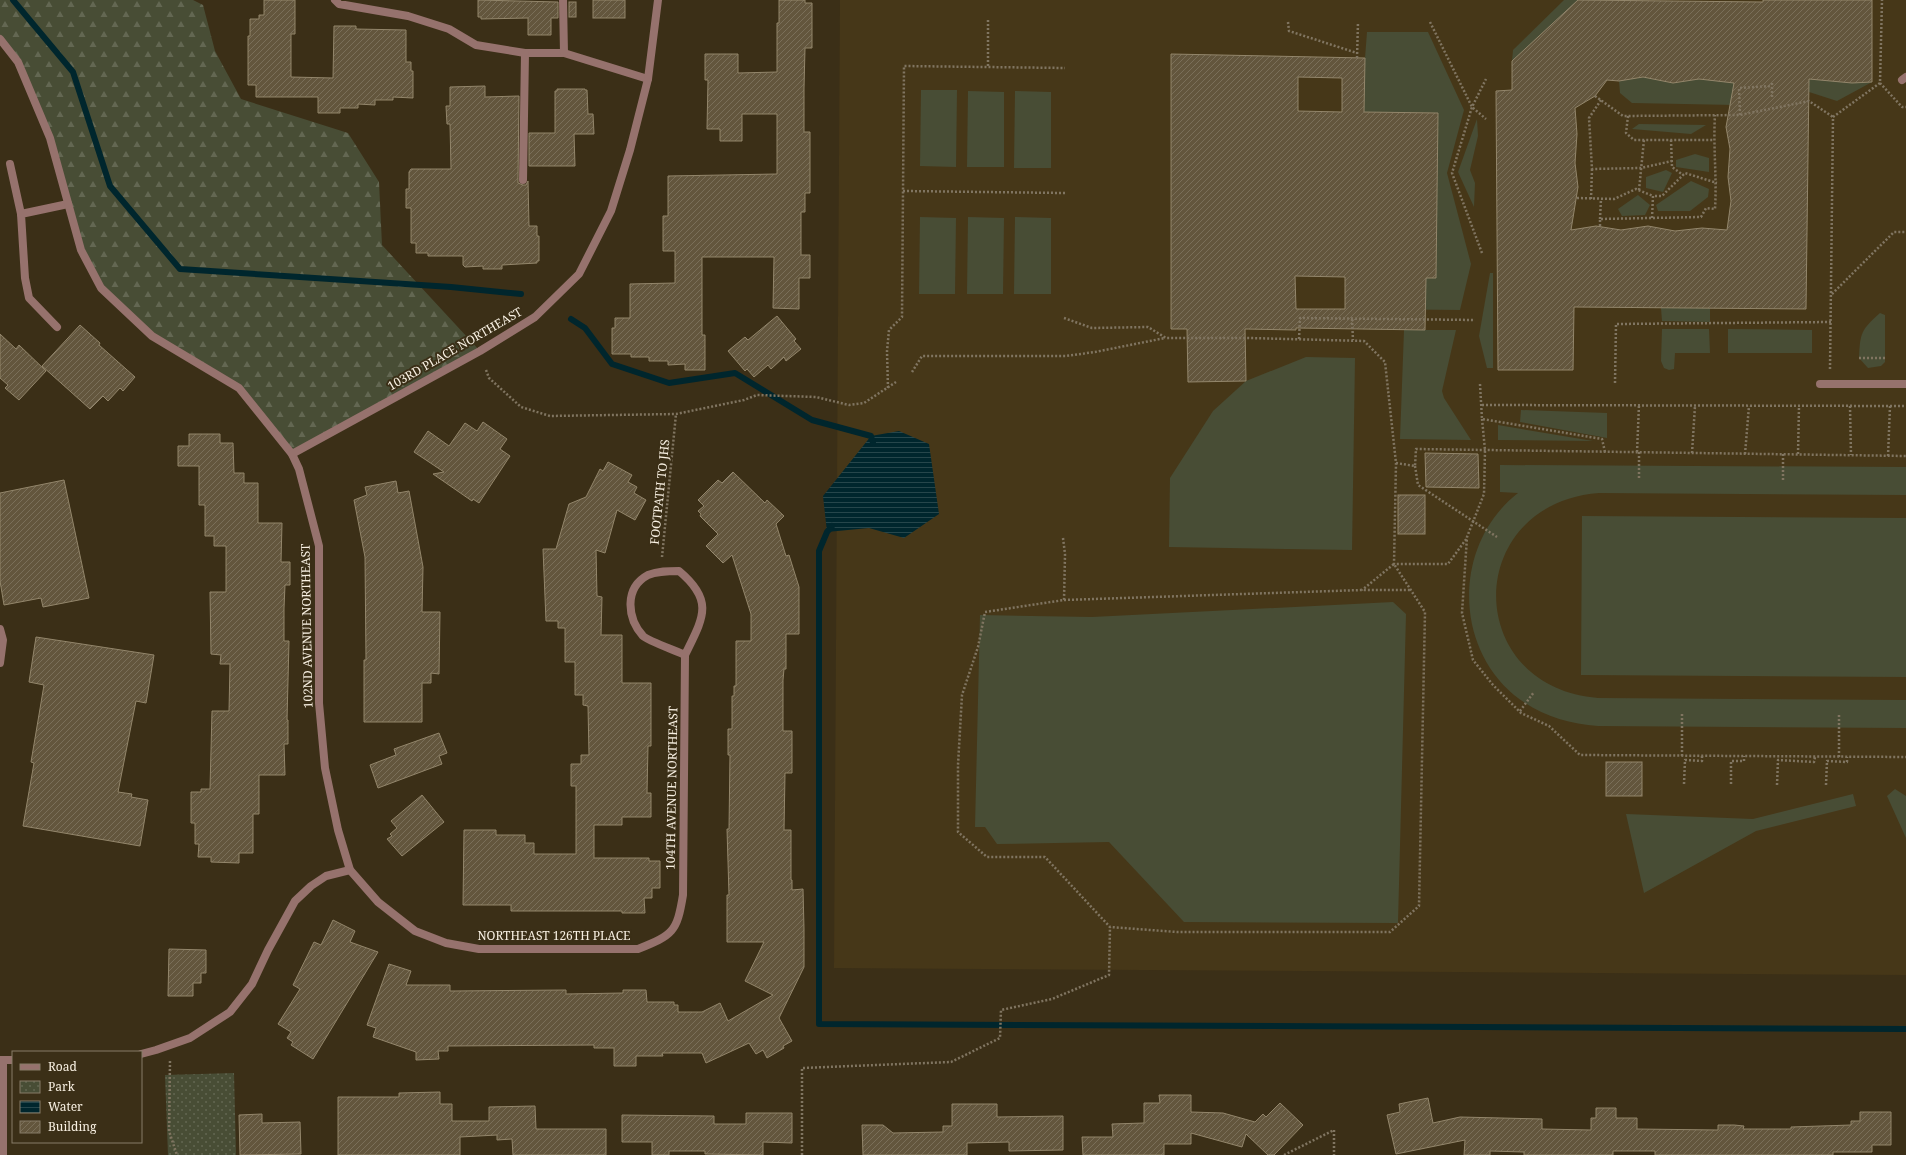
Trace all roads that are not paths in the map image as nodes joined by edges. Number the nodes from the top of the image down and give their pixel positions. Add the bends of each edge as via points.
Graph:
1 (335, 0) edge
2 (563, 0) edge
3 (658, 0) edge
4 (0, 39) edge
5 (525, 53) junction
6 (564, 53) junction
7 (648, 79) junction
8 (10, 164) dead end
9 (523, 180) dead end
10 (68, 204) junction
11 (22, 214) junction
12 (57, 327) dead end
13 (1820, 384) dead end
14 (1906, 384) edge
15 (292, 454) junction
16 (0, 630) edge
17 (685, 655) junction
18 (0, 663) edge
19 (350, 870) junction
20 (679, 920) joint
21 (142, 1054) edge
22 (2, 1060) edge
23 (3, 1155) edge

1 - 5 street via 339,4 408,16 435,24 476,45
2 - 6 street
3 - 7 street, 103RD PLACE NORTHEAST
4 - 10 street, 102ND AVENUE NORTHEAST via 18,62 50,138
5 - 6 street
5 - 9 street
6 - 7 street
7 - 15 street, 103RD PLACE NORTHEAST via 611,211 579,274 535,317 480,351
8 - 11 street
10 - 11 street
10 - 15 street, 102ND AVENUE NORTHEAST via 81,250 101,288 152,336 239,388
11 - 12 street via 25,278 29,298
13 - 14 street
15 - 19 street, 102ND AVENUE NORTHEAST via 299,469 320,546 319,703 325,768 338,830
16 - 18 street
17 - 17 street, 104TH AVENUE NORTHEAST via 700,625 703,614 702,600 692,582 678,571 661,571 648,575 638,582 631,595 631,615 644,637
17 - 20 street, 104TH AVENUE NORTHEAST via 683,895
19 - 20 street, NORTHEAST 126TH PLACE via 378,902 415,931 446,943 479,949 638,949 671,933
19 - 21 street via 326,876 295,901 252,984 230,1012 190,1038
22 - 23 street

